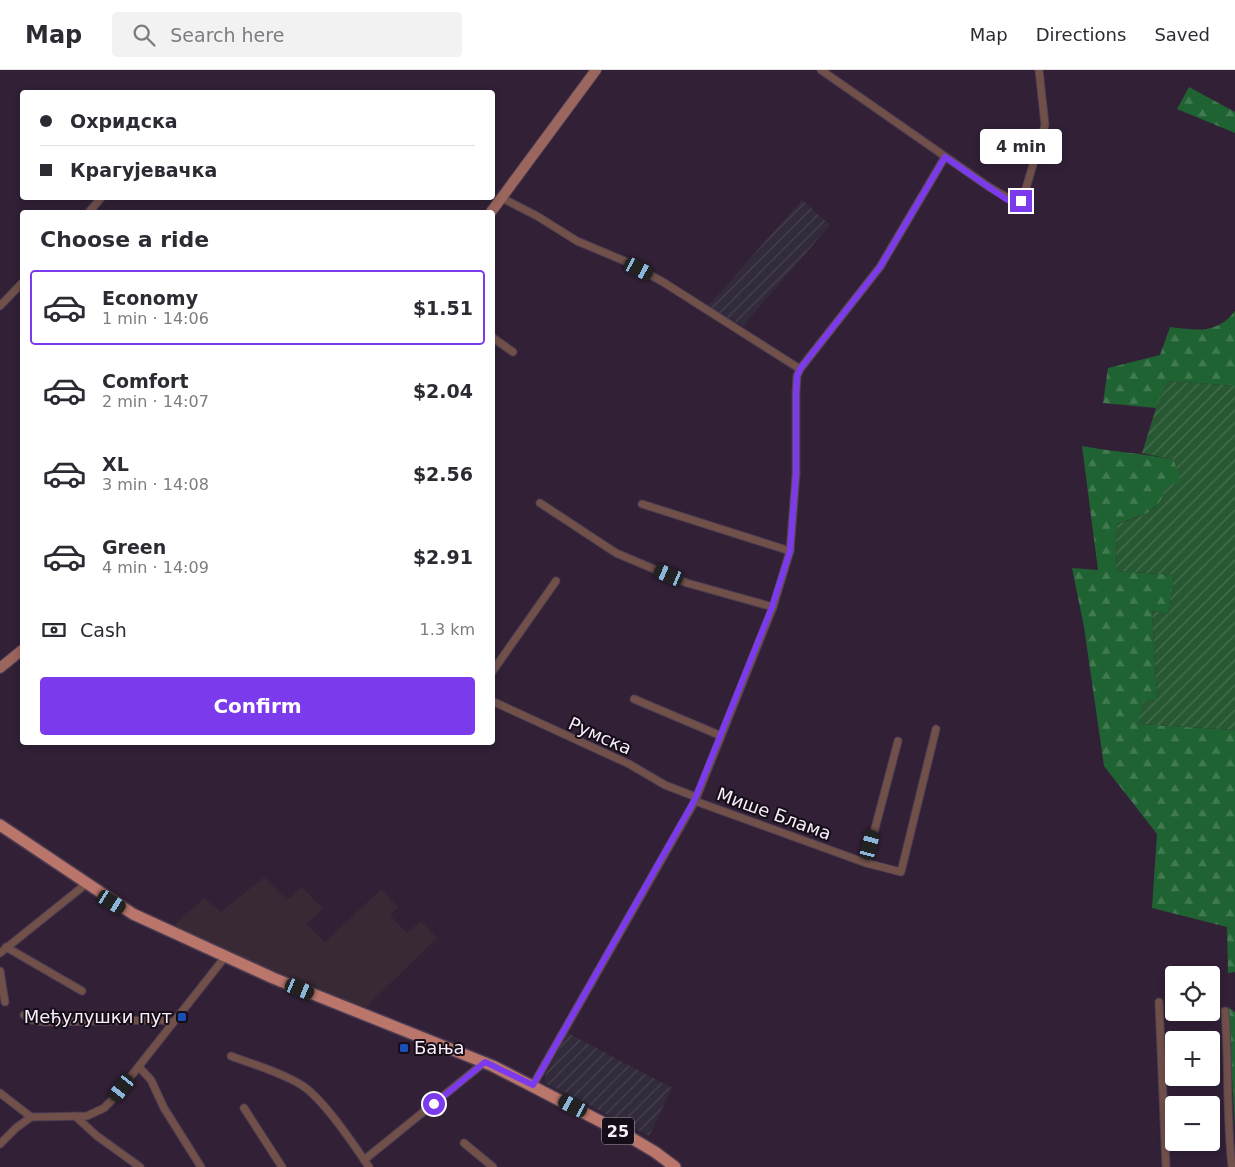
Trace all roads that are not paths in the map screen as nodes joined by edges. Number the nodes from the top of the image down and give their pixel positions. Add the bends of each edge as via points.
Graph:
1 (821, 70) edge
2 (1039, 70) edge
3 (591, 72) edge
4 (945, 157) junction
5 (502, 198) junction
6 (98, 200) edge
7 (91, 210) edge
8 (493, 210) edge
9 (20, 285) edge
10 (0, 306) edge
11 (495, 339) edge
12 (513, 352) dead end
13 (800, 369) junction
14 (540, 503) dead end
15 (642, 504) dead end
16 (790, 551) junction
17 (556, 581) dead end
18 (772, 607) junction
19 (20, 652) edge
20 (0, 668) edge
21 (495, 668) edge
22 (634, 699) dead end
23 (495, 702) edge
24 (936, 729) dead end
25 (720, 735) junction
26 (898, 741) dead end
27 (695, 799) junction
28 (0, 825) edge
29 (866, 863) junction
30 (86, 884) junction
31 (6, 947) junction
32 (0, 953) edge
33 (225, 957) junction
34 (0, 972) edge
35 (82, 991) dead end
36 (5, 1002) dead end
37 (1158, 1002) dead end
38 (1225, 1011) dead end
39 (24, 1015) dead end
40 (173, 1023) junction
41 (231, 1056) dead end
42 (485, 1062) junction
43 (139, 1067) junction
44 (533, 1085) junction
45 (0, 1093) edge
46 (244, 1108) dead end
47 (75, 1116) junction
48 (31, 1117) junction
49 (464, 1143) dead end
50 (0, 1144) edge
51 (364, 1160) junction
52 (140, 1167) edge
53 (200, 1167) edge
54 (282, 1167) edge
55 (369, 1167) edge
56 (493, 1167) edge
57 (675, 1167) edge
58 (1166, 1167) edge
59 (1232, 1167) edge

1 - 4 street
2 - 4 street via 1044,124 1021,201 1014,203 1006,199
3 - 5 street
4 - 13 street via 880,267
5 - 8 street
5 - 13 street via 596,251 627,262 663,282
6 - 7 street
9 - 10 street
11 - 12 street
13 - 16 street via 796,393 796,474
14 - 18 street via 616,553 686,583
15 - 16 street
16 - 18 street
17 - 21 street
18 - 25 street
19 - 20 street
22 - 25 street
23 - 27 street, Румска via 629,764
24 - 29 street, Мише Блама via 901,872
25 - 27 street
26 - 29 street
27 - 29 street, Мише Блама
27 - 44 street
28 - 30 main road, 25
30 - 31 street
30 - 33 main road, 25 via 127,911
31 - 32 street
31 - 35 street
33 - 40 street
33 - 42 main road, 25
34 - 36 street
37 - 58 street
38 - 59 street
39 - 40 street via 45,1022 160,1020
40 - 43 street
41 - 51 street via 304,1087 316,1097
42 - 44 main road, 25
42 - 51 street
43 - 47 street via 104,1108 87,1116
43 - 53 street via 151,1080
44 - 57 main road, 25 via 647,1147
45 - 48 street
46 - 54 street
47 - 48 street
47 - 52 street
48 - 50 street
49 - 56 street
51 - 55 street

